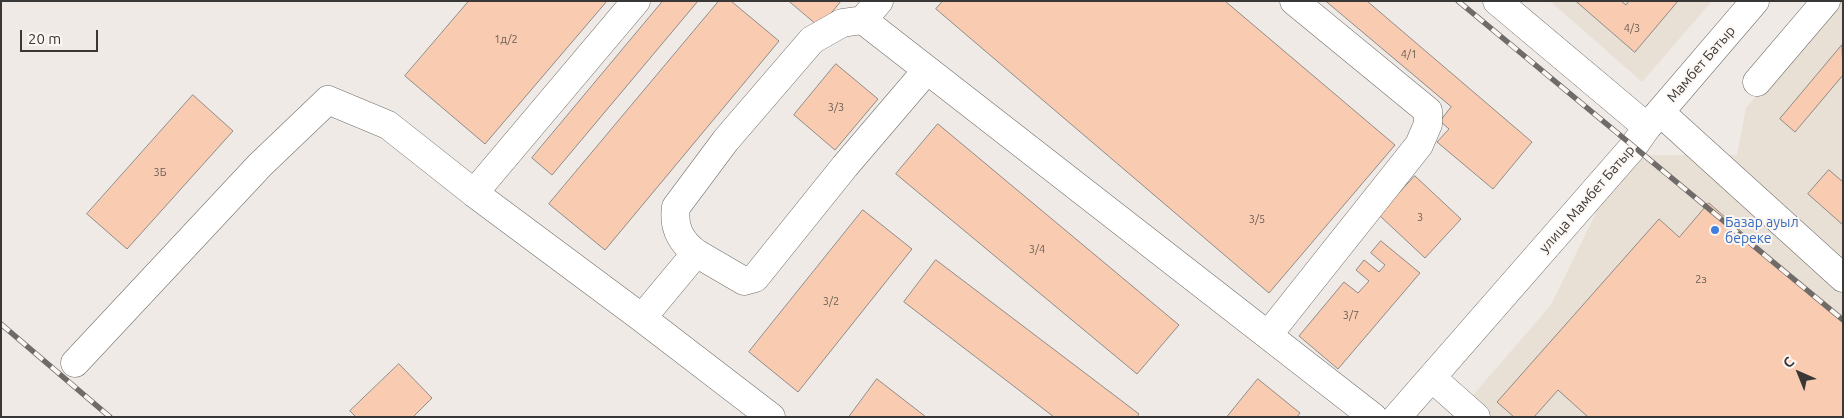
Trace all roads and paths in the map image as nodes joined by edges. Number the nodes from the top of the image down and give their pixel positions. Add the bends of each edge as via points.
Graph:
1 (636, 1) edge
2 (1294, 1) edge
3 (1497, 1) edge
4 (1755, 1) edge
5 (1826, 1) edge
6 (871, 11) edge
7 (927, 70) junction
8 (1757, 82) dead end
9 (1653, 119) junction
10 (474, 193) junction
11 (696, 253) junction
12 (1843, 278) edge
13 (642, 318) junction
14 (1268, 335) junction
15 (75, 363) dead end
16 (1432, 378) junction
17 (771, 417) edge
18 (1373, 417) edge
19 (1397, 417) edge
20 (1476, 417) edge

1 - 10 street
2 - 14 street via 1428,111 1428,124 1419,145
3 - 9 street
4 - 9 street, Мамбет Батыр
5 - 8 street
6 - 7 street
6 - 11 street via 812,40 726,140 676,207 674,220 679,234 685,245
7 - 11 street via 755,278 744,281
7 - 14 street
9 - 12 street
9 - 16 street, улица Мамбет Батыр via 1633,147
10 - 13 street
10 - 15 street via 388,125 328,100 260,165
11 - 13 street
13 - 17 street
14 - 18 street
16 - 19 street, улица Мамбет Батыр
16 - 20 street

